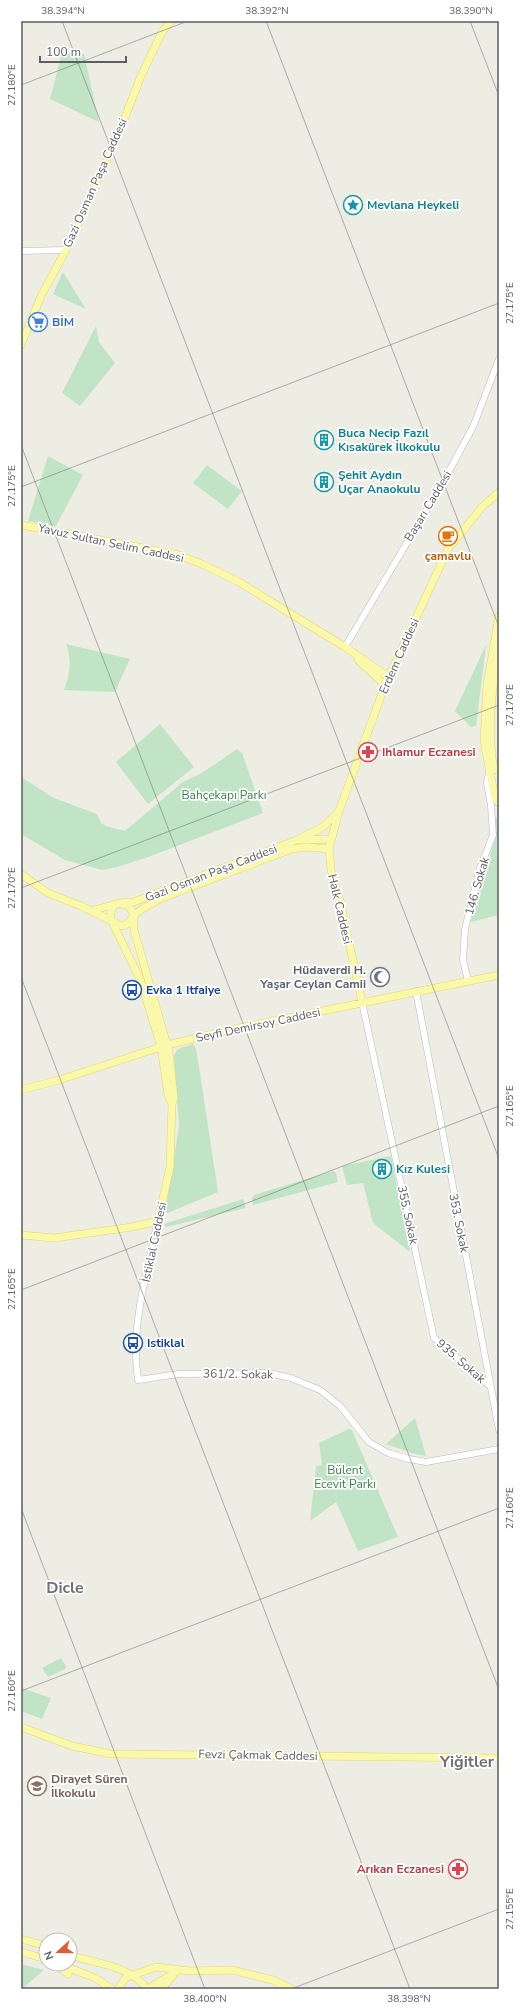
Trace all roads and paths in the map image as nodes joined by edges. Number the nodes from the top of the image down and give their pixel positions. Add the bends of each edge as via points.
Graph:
1 (171, 21) edge
2 (66, 250) junction
3 (21, 251) edge
4 (21, 345) edge
5 (499, 359) edge
6 (499, 492) edge
7 (21, 525) edge
8 (499, 616) edge
9 (499, 643) edge
10 (345, 647) junction
11 (390, 678) junction
12 (385, 685) junction
13 (489, 769) junction
14 (499, 803) edge
15 (339, 811) junction
16 (332, 839) junction
17 (297, 840) junction
18 (329, 849) junction
19 (21, 874) edge
20 (119, 903) junction
21 (91, 911) junction
22 (133, 916) junction
23 (112, 921) junction
24 (499, 975) edge
25 (468, 981) junction
26 (416, 991) junction
27 (362, 1002) junction
28 (164, 1046) junction
29 (21, 1090) edge
30 (158, 1221) junction
31 (21, 1235) edge
32 (433, 1335) joint
33 (138, 1380) joint
34 (490, 1386) junction
35 (499, 1430) edge
36 (499, 1449) edge
37 (21, 1727) edge
38 (499, 1758) edge
39 (21, 1939) edge
40 (38, 1944) edge
41 (21, 1952) edge
42 (78, 1956) edge
43 (38, 1957) edge
44 (179, 1970) junction
45 (78, 1971) edge
46 (65, 1972) edge
47 (68, 1974) dead end
48 (134, 1975) junction
49 (112, 1989) edge
50 (119, 1989) edge
51 (147, 1989) edge
52 (161, 1989) edge
53 (292, 1989) edge

1 - 2 main road, Gazi Osman Paşa Caddesi via 162,32 141,76 118,135
2 - 3 street
2 - 4 main road, Gazi Osman Paşa Caddesi via 42,294
5 - 10 street, Başarı Caddesi via 469,434
6 - 11 main road, Erdem Caddesi via 482,507 448,549
7 - 10 main road, Yavuz Sultan Selim Caddesi via 180,555 239,582
8 - 13 main road via 487,684 484,742
9 - 14 main road via 493,686 490,743
10 - 11 main road, Yavuz Sultan Selim Caddesi
10 - 12 main road, Yavuz Sultan Selim Caddesi
11 - 12 main road, Erdem Caddesi
12 - 15 main road, Erdem Caddesi
13 - 14 main road via 495,798
13 - 25 street, 146. Sokak via 487,783 493,835 480,868 465,928 463,960
15 - 16 main road, Erdem Caddesi
15 - 17 main road via 323,827
16 - 17 main road, Gazi Osman Paşa Caddesi
16 - 18 main road, Halk Caddesi
17 - 20 main road, Gazi Osman Paşa Caddesi via 149,897
18 - 22 main road, Gazi Osman Paşa Caddesi via 292,849 162,898
18 - 27 main road, Halk Caddesi via 331,870
19 - 21 main road via 48,893
20 - 21 main road, Gazi Osman Paşa Caddesi
20 - 22 main road via 129,906
20 - 23 main road via 111,911
21 - 23 main road
22 - 23 main road via 129,923 122,926
22 - 28 main road, İstiklal Caddesi via 134,930
23 - 28 main road, İstiklal Caddesi via 140,978
24 - 25 main road, Seyfi Demirsoy Caddesi
25 - 26 main road, Seyfi Demirsoy Caddesi
26 - 27 main road, Seyfi Demirsoy Caddesi
26 - 34 street, 353. Sokak
27 - 28 main road, Seyfi Demirsoy Caddesi
27 - 32 street, 355. Sokak
28 - 29 main road, Seyfi Demirsoy Caddesi
28 - 30 main road, İstiklal Caddesi via 168,1095 172,1104 170,1167
30 - 31 main road via 54,1238
30 - 33 street, İstiklal Caddesi via 137,1330 135,1360
32 - 34 street, 935. Sokak
33 - 36 street, 361/2. Sokak via 179,1374 269,1373 291,1378 320,1390 340,1406 369,1442 388,1453 426,1462
34 - 35 street, 353. Sokak
37 - 38 main road, Fevzi Çakmak Caddesi via 72,1746 111,1754
39 - 40 main road
41 - 43 main road
42 - 48 main road
44 - 48 main road via 156,1968
44 - 51 main road
44 - 52 main road
44 - 53 main road via 232,1970 273,1980
45 - 49 main road
46 - 47 main road
48 - 50 main road via 122,1981
48 - 51 main road

